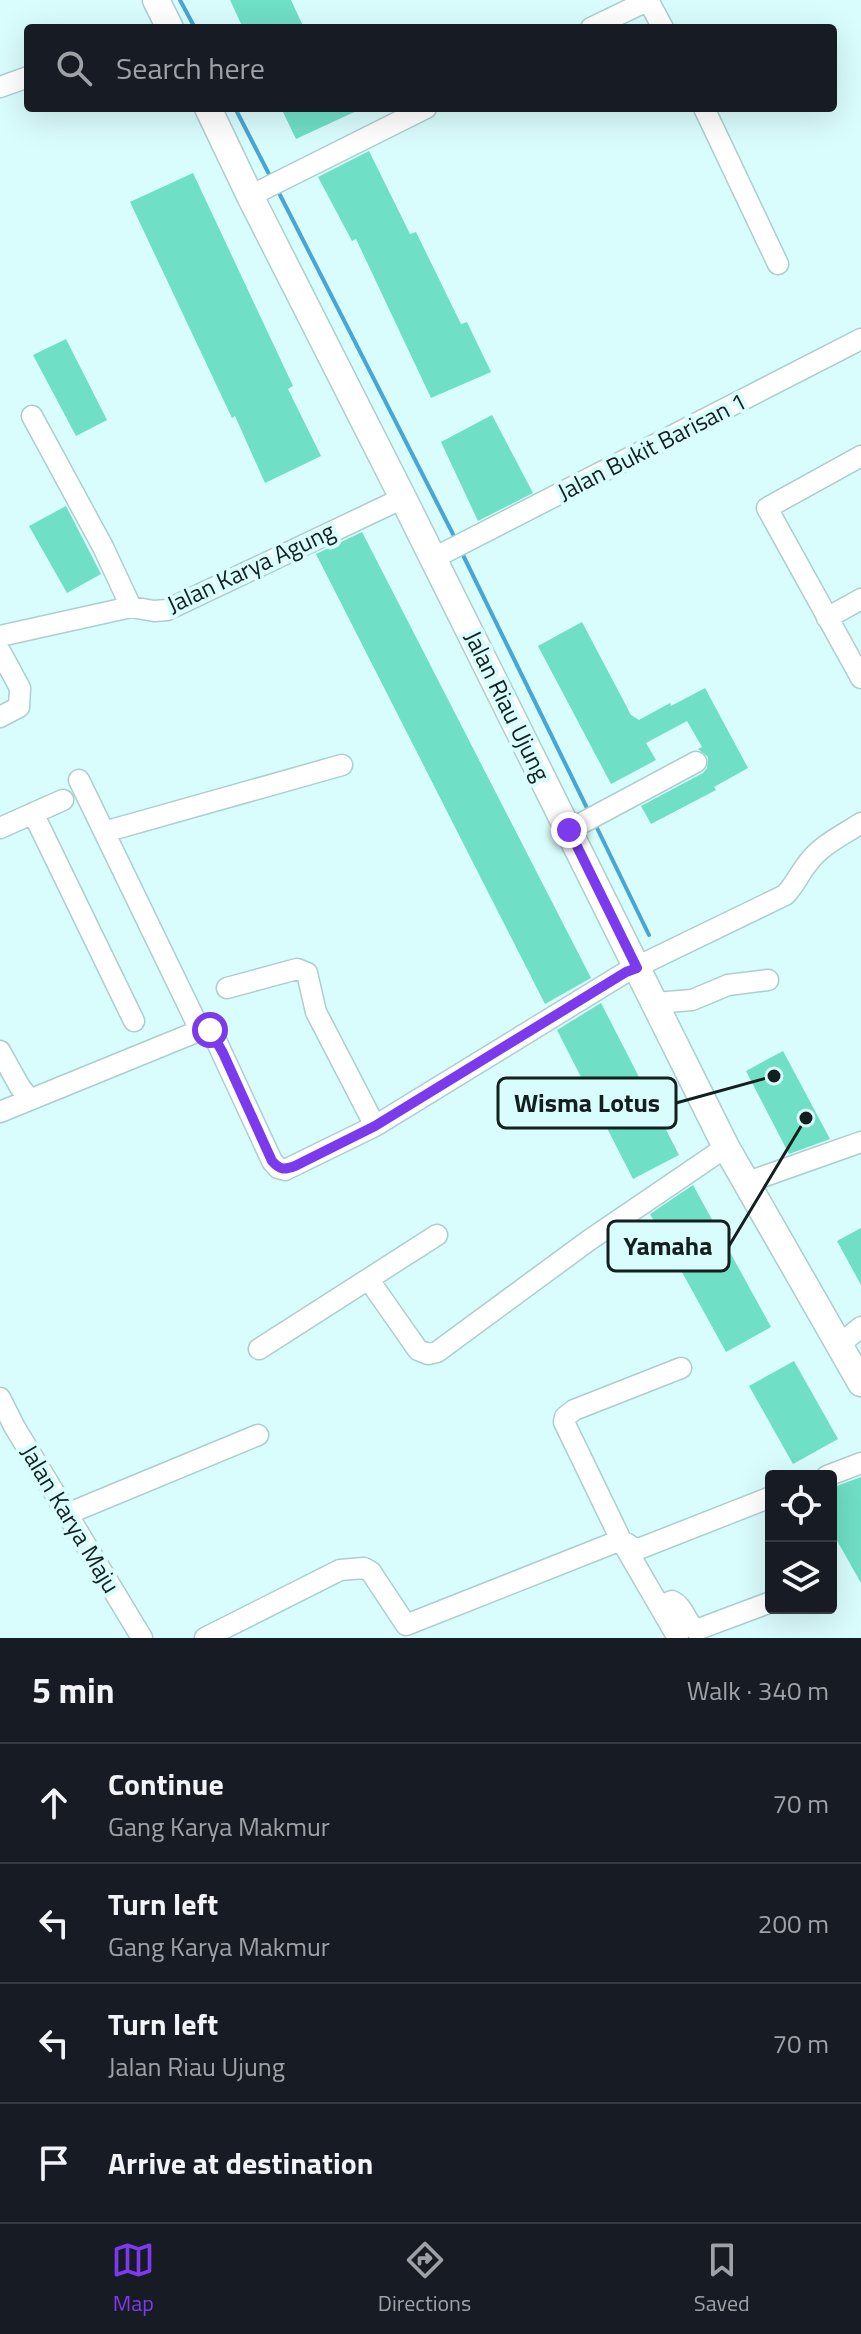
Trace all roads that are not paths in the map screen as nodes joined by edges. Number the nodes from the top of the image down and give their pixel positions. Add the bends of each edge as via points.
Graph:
1 (156, 0) edge
2 (648, 0) edge
3 (168, 24) edge
4 (599, 24) edge
5 (661, 24) edge
6 (24, 78) edge
7 (0, 87) edge
8 (210, 112) edge
9 (418, 112) edge
10 (706, 112) edge
11 (257, 192) junction
12 (778, 264) dead end
13 (861, 339) edge
14 (32, 416) dead end
15 (861, 456) edge
16 (403, 498) junction
17 (439, 556) junction
18 (861, 599) edge
19 (131, 607) junction
20 (827, 618) junction
21 (0, 636) edge
22 (0, 651) edge
23 (861, 678) edge
24 (0, 717) edge
25 (696, 762) dead end
26 (342, 765) dead end
27 (79, 780) dead end
28 (63, 800) dead end
29 (33, 813) junction
30 (861, 823) edge
31 (0, 828) edge
32 (569, 830) junction
33 (104, 832) junction
34 (637, 968) junction
35 (768, 980) dead end
36 (227, 988) dead end
37 (655, 1003) junction
38 (134, 1021) dead end
39 (200, 1030) junction
40 (0, 1051) edge
41 (24, 1093) junction
42 (0, 1112) edge
43 (375, 1126) junction
44 (861, 1142) edge
45 (726, 1147) junction
46 (745, 1183) junction
47 (437, 1235) dead end
48 (369, 1280) junction
49 (861, 1327) edge
50 (839, 1345) junction
51 (259, 1349) dead end
52 (681, 1368) dead end
53 (861, 1383) edge
54 (0, 1398) edge
55 (7, 1429) edge
56 (258, 1435) dead end
57 (861, 1463) edge
58 (837, 1472) edge
59 (765, 1499) edge
60 (67, 1514) junction
61 (621, 1540) junction
62 (765, 1604) edge
63 (660, 1606) junction
64 (407, 1632) edge
65 (142, 1638) edge
66 (205, 1638) edge
67 (678, 1638) edge

1 - 3 main road
2 - 4 street
2 - 5 street
6 - 7 street
8 - 11 main road, Jalan Riau Ujung
9 - 11 street
10 - 12 street
11 - 16 main road, Jalan Riau Ujung
13 - 17 street, Jalan Bukit Barisan 1
14 - 19 street
15 - 20 street via 767,508
16 - 17 main road, Jalan Riau Ujung
16 - 19 street, Jalan Karya Agung via 167,610
17 - 32 main road, Jalan Riau Ujung
18 - 20 street
19 - 21 street, Jalan Karya Agung
20 - 23 street
22 - 24 street via 20,688 19,707
25 - 32 street
26 - 33 street
27 - 33 street
28 - 29 street
29 - 31 street
29 - 38 street
30 - 34 street via 815,854 785,895
32 - 34 main road, Jalan Riau Ujung
33 - 39 street
34 - 37 main road, Jalan Riau Ujung
34 - 43 street
35 - 37 street via 728,985 692,1000
36 - 43 street via 297,969 307,973 316,1012
37 - 45 main road, Jalan Riau Ujung
39 - 41 street
39 - 43 street via 206,1028 214,1036 278,1168 295,1166
40 - 41 street
41 - 42 street
44 - 46 street
45 - 46 main road, Jalan Riau Ujung
45 - 48 street via 437,1352 418,1350
46 - 50 main road, Jalan Riau Ujung
47 - 48 street
48 - 51 street
49 - 50 street
50 - 53 main road, Jalan Riau Ujung
52 - 61 street via 565,1417
54 - 55 street, Jalan Karya Maju
55 - 60 street, Jalan Karya Maju
56 - 60 street
57 - 58 street
59 - 61 street via 641,1548
60 - 65 street, Jalan Karya Maju
61 - 63 street
61 - 64 street
62 - 63 street via 696,1630 678,1603
63 - 67 street
64 - 66 street via 371,1572 351,1567

